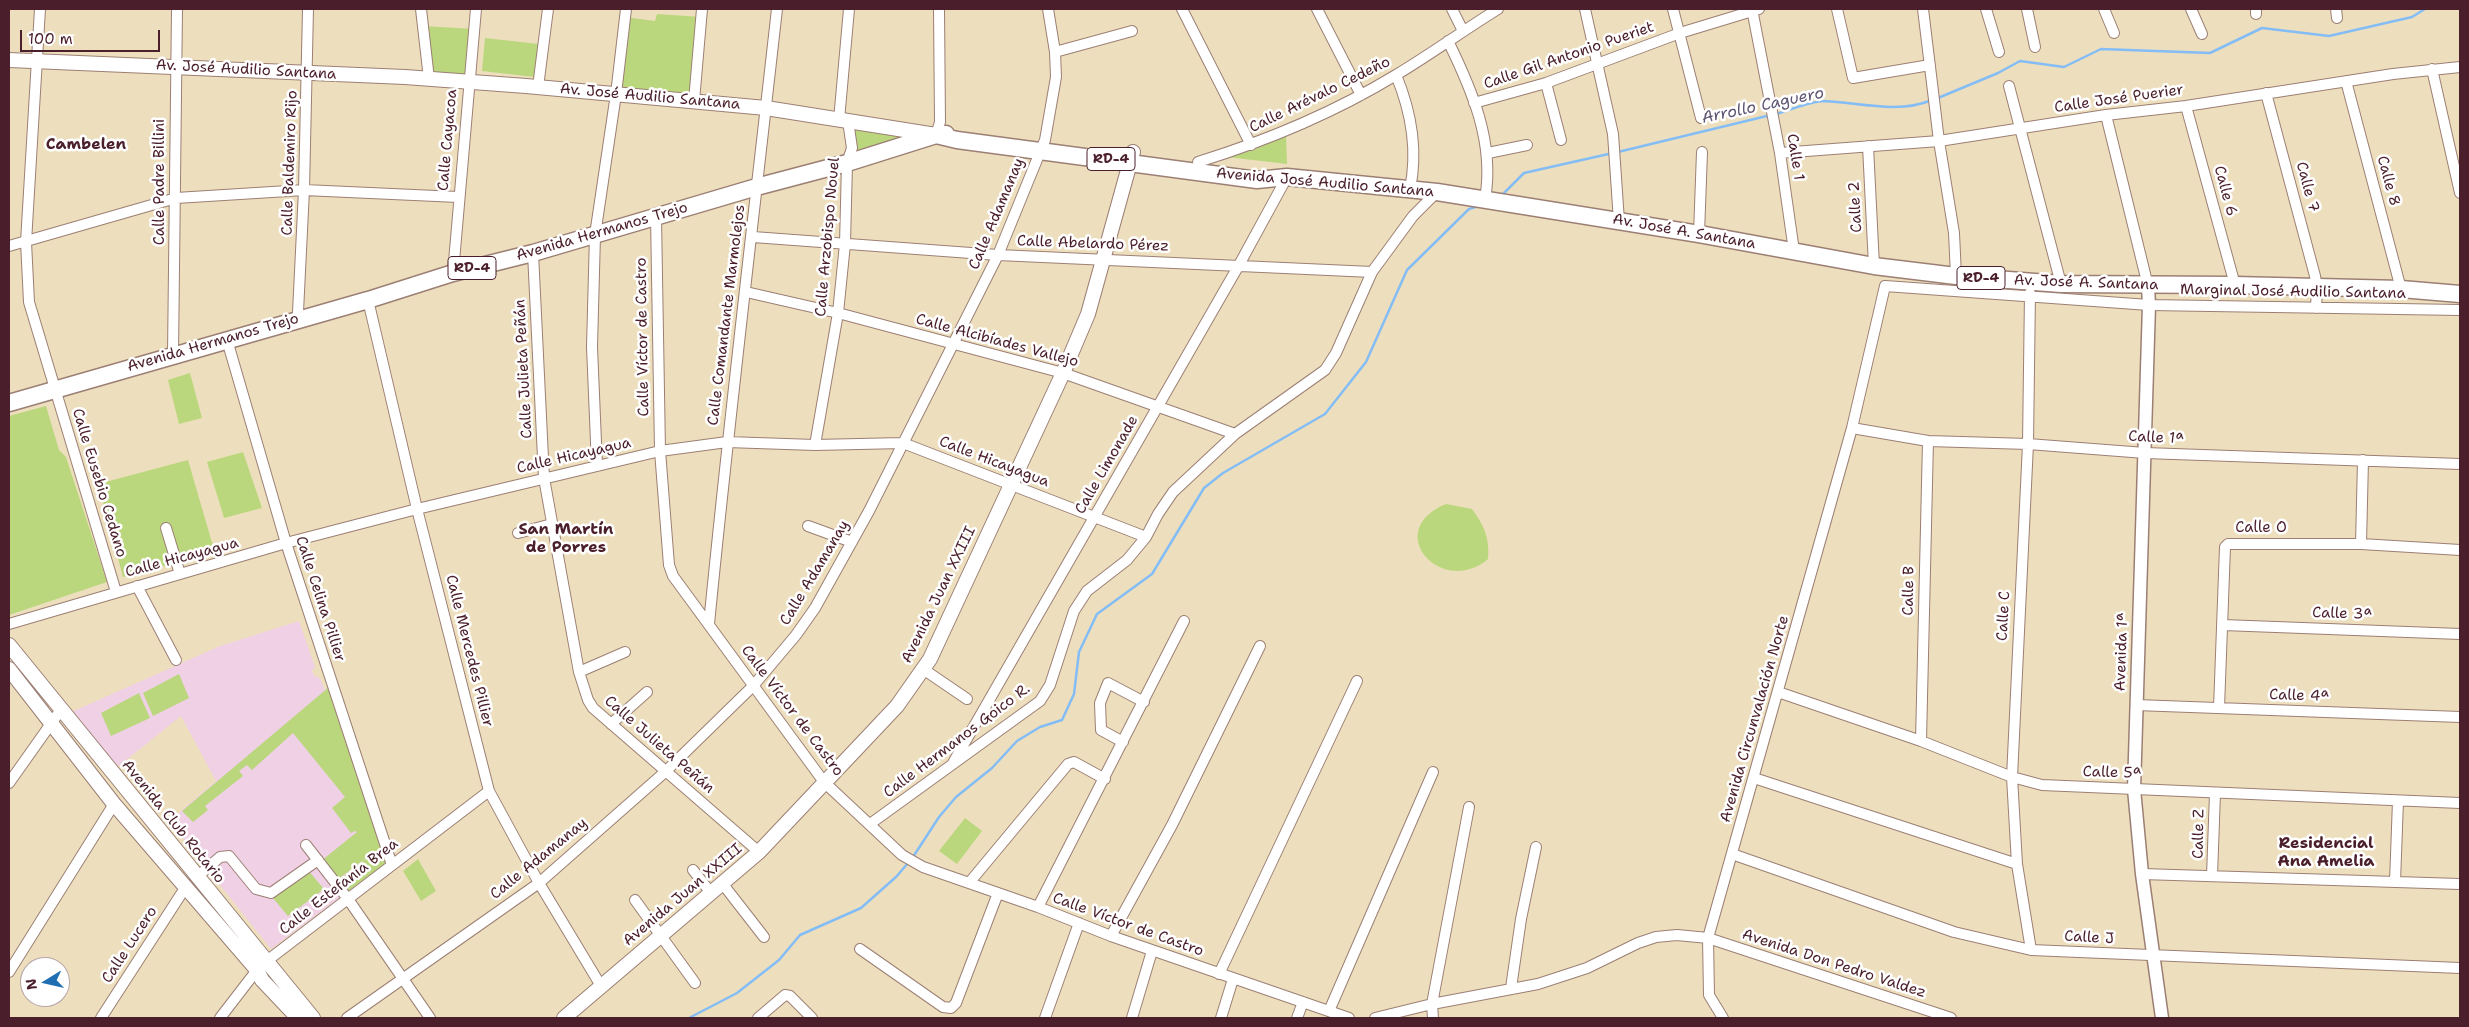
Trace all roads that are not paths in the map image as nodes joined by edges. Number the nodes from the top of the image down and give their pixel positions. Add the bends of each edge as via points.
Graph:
1 (40, 9) edge
2 (177, 9) edge
3 (308, 9) edge
4 (421, 9) edge
5 (476, 9) edge
6 (548, 9) edge
7 (626, 9) edge
8 (702, 9) edge
9 (777, 9) edge
10 (849, 9) edge
11 (939, 9) edge
12 (1048, 9) edge
13 (1182, 9) edge
14 (1317, 9) edge
15 (1452, 9) edge
16 (1498, 9) edge
17 (1585, 9) edge
18 (1673, 9) edge
19 (1754, 9) edge
20 (1837, 9) edge
21 (1923, 9) edge
22 (1986, 9) edge
23 (2027, 9) edge
24 (2104, 9) edge
25 (2191, 9) edge
26 (1132, 31) dead end
27 (1463, 31) junction
28 (1680, 33) junction
29 (2114, 33) dead end
30 (2202, 34) dead end
31 (1448, 41) junction
32 (2035, 47) dead end
33 (1055, 52) junction
34 (1999, 52) dead end
35 (9, 60) edge
36 (37, 61) junction
37 (1596, 64) junction
38 (1930, 65) junction
39 (175, 67) junction
40 (2460, 67) edge
41 (2432, 69) junction
42 (308, 73) junction
43 (1396, 75) junction
44 (429, 79) junction
45 (2346, 81) junction
46 (468, 83) junction
47 (1546, 83) junction
48 (2009, 86) dead end
49 (538, 87) junction
50 (2266, 93) junction
51 (616, 94) junction
52 (1361, 94) junction
53 (694, 101) junction
54 (1474, 103) junction
55 (2186, 106) junction
56 (766, 108) junction
57 (2106, 114) junction
58 (1701, 118) dead end
59 (844, 121) junction
60 (2020, 128) junction
61 (936, 134) junction
62 (1561, 140) dead end
63 (1939, 141) junction
64 (1043, 145) junction
65 (1251, 145) junction
66 (1527, 145) dead end
67 (1868, 146) junction
68 (1702, 152) dead end
69 (1488, 153) junction
70 (1780, 153) junction
71 (1132, 157) junction
72 (1198, 162) junction
73 (847, 163) junction
74 (1287, 177) junction
75 (756, 187) junction
76 (1410, 189) junction
77 (304, 190) junction
78 (1437, 192) junction
79 (2460, 193) edge
80 (458, 197) junction
81 (176, 198) junction
82 (1487, 199) junction
83 (1507, 203) joint
84 (656, 217) junction
85 (1618, 221) junction
86 (1699, 234) junction
87 (594, 235) junction
88 (753, 237) junction
89 (26, 242) junction
90 (845, 244) junction
91 (9, 246) edge
92 (1794, 251) junction
93 (533, 253) junction
94 (998, 255) junction
95 (1104, 259) junction
96 (1239, 265) junction
97 (1874, 266) junction
98 (1372, 272) junction
99 (453, 273) junction
100 (1956, 276) junction
101 (2061, 284) junction
102 (2234, 285) junction
103 (1885, 286) joint
104 (2148, 286) junction
105 (2318, 288) junction
106 (2401, 289) junction
107 (2030, 290) junction
108 (746, 292) junction
109 (2438, 292) junction
110 (2460, 294) edge
111 (368, 300) junction
112 (2149, 305) junction
113 (2316, 308) junction
114 (2438, 310) junction
115 (2460, 310) edge
116 (838, 313) junction
117 (300, 319) junction
118 (227, 340) junction
119 (953, 344) junction
120 (173, 355) junction
121 (1063, 373) junction
122 (54, 386) junction
123 (9, 403) edge
124 (1158, 406) junction
125 (1852, 428) junction
126 (1235, 434) junction
127 (1928, 441) junction
128 (726, 442) junction
129 (903, 443) junction
130 (2028, 444) junction
131 (815, 445) junction
132 (660, 452) junction
133 (2145, 453) junction
134 (2363, 460) junction
135 (2460, 464) edge
136 (597, 466) junction
137 (544, 478) junction
138 (1012, 483) junction
139 (417, 509) junction
140 (1094, 517) junction
141 (552, 524) junction
142 (808, 526) dead end
143 (166, 528) dead end
144 (518, 533) dead end
145 (1146, 538) junction
146 (852, 542) junction
147 (286, 543) junction
148 (2361, 544) junction
149 (2460, 550) edge
150 (180, 574) junction
151 (137, 586) junction
152 (116, 592) junction
153 (1184, 621) dead end
154 (9, 624) edge
155 (709, 624) junction
156 (2223, 625) junction
157 (2460, 634) edge
158 (9, 645) edge
159 (1260, 646) dead end
160 (625, 652) dead end
161 (176, 660) dead end
162 (9, 669) edge
163 (922, 669) junction
164 (579, 672) junction
165 (1357, 681) dead end
166 (753, 686) junction
167 (647, 692) dead end
168 (1778, 692) junction
169 (967, 699) dead end
170 (1144, 702) junction
171 (2136, 705) junction
172 (2219, 708) junction
173 (60, 710) junction
174 (2460, 717) edge
175 (51, 722) junction
176 (611, 724) junction
177 (1921, 740) junction
178 (1123, 742) junction
179 (951, 766) junction
180 (665, 772) junction
181 (1434, 772) dead end
182 (2012, 777) junction
183 (1754, 778) junction
184 (1105, 779) junction
185 (824, 782) junction
186 (9, 783) edge
187 (2134, 788) junction
188 (489, 791) junction
189 (2214, 793) junction
190 (2398, 801) junction
191 (114, 804) junction
192 (2460, 804) edge
193 (1469, 807) dead end
194 (870, 824) junction
195 (306, 845) dead end
196 (1536, 847) dead end
197 (759, 852) junction
198 (1732, 854) junction
199 (318, 860) junction
200 (392, 864) junction
201 (2017, 864) junction
202 (693, 870) dead end
203 (2142, 874) junction
204 (2212, 876) junction
205 (197, 877) junction
206 (2395, 882) junction
207 (539, 883) junction
208 (722, 883) junction
209 (969, 883) junction
210 (2460, 884) edge
211 (185, 888) junction
212 (711, 893) junction
213 (998, 893) junction
214 (348, 900) junction
215 (635, 900) dead end
216 (1038, 907) junction
217 (1079, 923) junction
218 (660, 936) junction
219 (1112, 936) junction
220 (764, 937) dead end
221 (1708, 938) junction
222 (860, 949) dead end
223 (2032, 950) junction
224 (1152, 951) junction
225 (2152, 956) junction
226 (268, 960) junction
227 (2460, 968) edge
228 (257, 970) junction
229 (9, 972) edge
230 (1219, 974) junction
231 (404, 979) junction
232 (1233, 979) junction
233 (695, 983) dead end
234 (601, 986) junction
235 (1510, 988) junction
236 (1303, 1002) junction
237 (1432, 1004) junction
238 (1329, 1011) junction
239 (101, 1018) edge
240 (220, 1018) edge
241 (298, 1018) edge
242 (313, 1018) edge
243 (347, 1018) edge
244 (430, 1018) edge
245 (564, 1018) edge
246 (758, 1018) edge
247 (812, 1018) edge
248 (1045, 1018) edge
249 (1132, 1018) edge
250 (1221, 1018) edge
251 (1298, 1018) edge
252 (1349, 1018) edge
253 (1375, 1018) edge
254 (1433, 1018) edge
255 (1723, 1018) edge
256 (1951, 1018) edge
257 (2162, 1018) edge

1 - 36 street, Calle Eusebio Cedano
2 - 39 street, Calle Padre Billini
3 - 42 street, Calle Baldemiro Rijo
4 - 44 street
5 - 46 street, Calle Cayacoa
6 - 49 street
7 - 51 street
8 - 53 street
9 - 56 street, Calle Comandante Marmolejos
10 - 59 street, Calle Arzobispo Nouel
11 - 61 street via 940,122
12 - 33 street, Calle Adamanay
13 - 65 street
14 - 52 street
15 - 27 street
16 - 27 street, Calle Arévalo Cedeño
17 - 37 street
18 - 28 street
19 - 28 street, Calle Gil Antonio Pueriet
19 - 70 street, Calle 1
20 - 38 street via 1853,78
21 - 38 street
22 - 34 street
23 - 32 street
24 - 29 street
25 - 30 street
26 - 33 street
27 - 31 street, Calle Arévalo Cedeño
28 - 37 street, Calle Gil Antonio Pueriet
28 - 58 street
31 - 43 street, Calle Arévalo Cedeño
31 - 54 street
33 - 64 street, Calle Adamanay via 1055,81
35 - 36 main road, Av. José Audilio Santana
36 - 39 main road, Av. José Audilio Santana
36 - 89 street, Calle Eusebio Cedano
37 - 47 street, Calle Gil Antonio Pueriet
37 - 85 street via 1614,134
38 - 63 street
39 - 42 main road, Av. José Audilio Santana
39 - 81 street, Calle Padre Billini
40 - 41 street, Calle José Puerier
41 - 45 street, Calle José Puerier
41 - 79 street
42 - 44 main road, Av. José Audilio Santana
42 - 77 street, Calle Baldemiro Rijo
43 - 52 street, Calle Arévalo Cedeño
43 - 76 street via 1405,96 1412,137 1414,171
44 - 46 main road, Av. José Audilio Santana
45 - 50 street, Calle José Puerier
45 - 106 street, Calle 8
46 - 49 main road, Av. José Audilio Santana
46 - 80 street, Calle Cayacoa
47 - 54 street, Calle Gil Antonio Pueriet
47 - 62 street
48 - 60 street
49 - 51 main road, Av. José Audilio Santana
50 - 55 street, Calle José Puerier
50 - 105 street, Calle 7
51 - 53 main road, Av. José Audilio Santana
51 - 87 street
52 - 65 street, Calle Arévalo Cedeño
53 - 56 main road, Av. José Audilio Santana
54 - 69 street
55 - 57 street, Calle José Puerier
55 - 102 street, Calle 6
56 - 59 main road, Av. José Audilio Santana
56 - 75 street, Calle Comandante Marmolejos
57 - 60 street, Calle José Puerier
57 - 104 street
59 - 61 main road, Av. José Audilio Santana
59 - 73 street, Calle Arzobispo Nouel via 852,148
60 - 63 street, Calle José Puerier
60 - 101 street
61 - 64 main road, Avenida José Audilio Santana / RD-4 via 957,140
61 - 73 main road, Avenida Hermanos Trejo / RD-4
63 - 67 street, Calle José Puerier
63 - 100 street via 1954,233
64 - 71 main road, Avenida José Audilio Santana / RD-4
64 - 94 street, Calle Adamanay
65 - 72 street, Calle Arévalo Cedeño
66 - 69 street
67 - 70 street, Calle José Puerier
67 - 97 street, Calle 2
68 - 86 street
69 - 82 street
70 - 92 street, Calle 1
71 - 72 main road, RD-4
71 - 74 main road, Avenida José Audilio Santana / RD-4 via 1257,180
71 - 95 main road, Avenida Juan XXIII
72 - 74 main road, RD-4
73 - 75 main road, Avenida Hermanos Trejo / RD-4
73 - 90 street, Calle Arzobispo Nouel
74 - 76 main road, Avenida José Audilio Santana / RD-4
74 - 96 street, Calle Limonade
75 - 84 main road, Avenida Hermanos Trejo / RD-4
75 - 88 street, Calle Comandante Marmolejos
76 - 78 main road, Avenida José Audilio Santana / RD-4
77 - 80 street
77 - 81 street
77 - 117 street, Calle Baldemiro Rijo
78 - 82 main road, Avenida José Audilio Santana / RD-4
78 - 98 street, Calle Hermanos Goico R. via 1413,216
80 - 99 street, Calle Cayacoa
81 - 89 street
81 - 120 street, Calle Padre Billini
82 - 83 main road, Avenida José Audilio Santana / RD-4
83 - 85 main road, Av. José A. Santana / RD-4
84 - 87 main road, Avenida Hermanos Trejo / RD-4
84 - 132 street, Calle Víctor de Castro
85 - 86 main road, Av. José A. Santana / RD-4
86 - 92 main road, Av. José A. Santana / RD-4
87 - 93 main road, Avenida Hermanos Trejo / RD-4
87 - 136 street via 592,348
88 - 90 street, Calle Abelardo Pérez
88 - 108 street, Calle Comandante Marmolejos
89 - 91 street
89 - 122 street, Calle Eusebio Cedano via 29,302
90 - 94 street, Calle Abelardo Pérez
90 - 116 street, Calle Arzobispo Nouel
92 - 97 main road, Av. José A. Santana / RD-4
93 - 99 main road, Avenida Hermanos Trejo / RD-4
93 - 137 street, Calle Julieta Peñán
94 - 95 street, Calle Abelardo Pérez
94 - 119 street, Calle Adamanay
95 - 96 street, Calle Abelardo Pérez
95 - 121 main road, Avenida Juan XXIII via 1088,314
96 - 98 street, Calle Abelardo Pérez
96 - 124 street, Calle Limonade
97 - 100 main road, Av. José A. Santana / RD-4
98 - 126 street, Calle Hermanos Goico R. via 1336,353 1325,370
99 - 111 main road, Avenida Hermanos Trejo / RD-4
100 - 107 main road, Av. José A. Santana / RD-4
101 - 104 main road, Av. José A. Santana / RD-4
101 - 107 main road, Av. José A. Santana / RD-4
102 - 104 main road, Av. José A. Santana / RD-4
102 - 105 main road, Av. José A. Santana / RD-4
103 - 107 street, Marginal José Audilio Santana
103 - 125 street, Avenida Circunvalación Norte
104 - 112 street, Avenida 1ª
105 - 106 main road, Av. José A. Santana / RD-4
105 - 113 street
106 - 109 main road, Av. José A. Santana / RD-4
107 - 112 street, Marginal José Audilio Santana
107 - 130 street, Calle C
108 - 116 street, Calle Alcibíades Vallejo
108 - 128 street, Calle Comandante Marmolejos
109 - 110 main road, Av. José A. Santana / RD-4
109 - 114 street
111 - 117 main road, Avenida Hermanos Trejo / RD-4
111 - 139 street, Calle Mercedes Pillier
112 - 113 street, Marginal José Audilio Santana
112 - 133 street, Avenida 1ª
113 - 114 street, Marginal José Audilio Santana
114 - 115 street, Marginal José Audilio Santana
116 - 119 street, Calle Alcibíades Vallejo
116 - 131 street, Calle Arzobispo Nouel
117 - 118 main road, Avenida Hermanos Trejo / RD-4
118 - 120 main road, Avenida Hermanos Trejo / RD-4
118 - 147 street, Calle Celina Pillier
119 - 121 street, Calle Alcibíades Vallejo
119 - 129 street, Calle Adamanay
120 - 122 main road, Avenida Hermanos Trejo / RD-4
121 - 124 street, Calle Alcibíades Vallejo
121 - 138 main road, Avenida Juan XXIII
122 - 123 main road, Avenida Hermanos Trejo / RD-4
122 - 152 street, Calle Eusebio Cedano
124 - 126 street, Calle Alcibíades Vallejo
124 - 140 street, Calle Limonade
125 - 127 street, Calle 1ª
125 - 168 street, Avenida Circunvalación Norte
126 - 145 street, Calle Hermanos Goico R. via 1173,492
127 - 130 street, Calle 1ª
127 - 177 street, Calle B
128 - 131 street, Calle Hicayagua
128 - 132 street, Calle Hicayagua
128 - 155 street, Calle Comandante Marmolejos
129 - 131 street, Calle Hicayagua
129 - 138 street, Calle Hicayagua
129 - 146 street, Calle Adamanay
130 - 133 street, Calle 1ª
130 - 182 street, Calle C
132 - 136 street, Calle Hicayagua
132 - 155 street, Calle Víctor de Castro via 669,565 673,576
133 - 134 street, Calle 1ª
133 - 171 street, Avenida 1ª
134 - 135 street, Calle 1ª
134 - 148 street
136 - 137 street, Calle Hicayagua
137 - 139 street, Calle Hicayagua
137 - 141 street, Calle Julieta Peñán
138 - 140 street, Calle Hicayagua
138 - 163 main road, Avenida Juan XXIII via 930,659
139 - 147 street, Calle Hicayagua
139 - 188 street, Calle Mercedes Pillier
140 - 145 street, Calle Hicayagua
140 - 179 street, Calle Limonade
141 - 144 street
141 - 164 street, Calle Julieta Peñán
142 - 146 street
143 - 150 street
145 - 179 street, Calle Hermanos Goico R. via 1127,560 1087,591 1074,611 1050,685 1040,701
146 - 166 street, Calle Adamanay via 796,635
147 - 150 street, Calle Hicayagua
147 - 200 street, Calle Celina Pillier
148 - 149 street, Calle O
148 - 156 street, Calle O via 2228,544 2225,546
150 - 151 street, Calle Hicayagua
151 - 152 street, Calle Hicayagua
151 - 161 street
152 - 154 street, Calle Hicayagua
153 - 170 street
155 - 166 street, Calle Víctor de Castro
156 - 157 street, Calle 3ª
156 - 172 street, Calle O
158 - 173 main road, Avenida Club Rotario
159 - 219 street via 1172,825
160 - 164 street
162 - 175 main road
163 - 169 street
163 - 185 main road, Avenida Juan XXIII via 897,706
164 - 176 street, Calle Julieta Peñán via 588,700
165 - 230 street
166 - 180 street, Calle Adamanay
166 - 185 street, Calle Víctor de Castro
167 - 176 street
168 - 177 street, Calle 5ª
168 - 183 street, Avenida Circunvalación Norte
170 - 178 street
170 - 178 street via 1108,683 1100,703 1101,730
171 - 172 street, Calle 4ª
171 - 187 street, Avenida 1ª
172 - 174 street, Calle 4ª
173 - 175 street
173 - 205 main road, Avenida Club Rotario
175 - 186 street
175 - 191 main road
176 - 180 street, Calle Julieta Peñán
177 - 182 street, Calle 5ª
178 - 184 street
179 - 194 street, Calle Hermanos Goico R.
180 - 197 street, Calle Julieta Peñán
180 - 207 street, Calle Adamanay
181 - 238 street
182 - 187 street, Calle 5ª via 2050,786
182 - 201 street, Calle C
183 - 198 street, Avenida Circunvalación Norte
183 - 201 street
184 - 209 street via 1074,762 1068,764
184 - 216 street
185 - 194 street, Calle Víctor de Castro
185 - 197 main road, Avenida Juan XXIII
187 - 189 street, Calle 5ª
187 - 203 street, Avenida 1ª
188 - 200 street, Calle Estefanía Brea
188 - 207 street, Calle Mercedes Pillier
189 - 190 street, Calle 5ª
189 - 204 street, Calle Z
190 - 192 street, Calle 5ª
190 - 206 street
191 - 211 main road
191 - 229 street
193 - 237 street
194 - 209 street, Calle Víctor de Castro via 902,855 923,867
195 - 199 street
196 - 235 street
197 - 208 main road, Avenida Juan XXIII
198 - 221 street, Avenida Circunvalación Norte
198 - 223 street, Calle J via 1954,932
199 - 205 street via 271,893 256,889 229,856 220,856
199 - 214 street
200 - 214 street, Calle Estefanía Brea
201 - 223 street, Calle C
202 - 212 street
203 - 204 street
203 - 225 street, Avenida 1ª
204 - 206 street
205 - 226 main road, Avenida Club Rotario
206 - 210 street
207 - 231 street, Calle Adamanay
207 - 234 street, Calle Mercedes Pillier
208 - 212 main road, Avenida Juan XXIII
208 - 220 street
209 - 213 street, Calle Víctor de Castro
211 - 228 main road
211 - 239 street, Calle Lucero
212 - 218 main road, Avenida Juan XXIII
213 - 216 street, Calle Víctor de Castro
213 - 222 street via 956,1003 951,1008 943,1007
214 - 226 street, Calle Estefanía Brea
214 - 231 street
215 - 218 street
216 - 217 street, Calle Víctor de Castro
217 - 219 street, Calle Víctor de Castro
217 - 248 street
218 - 233 street
218 - 234 main road, Avenida Juan XXIII
219 - 224 street, Calle Víctor de Castro
221 - 235 street via 1656,937 1587,968 1538,984
221 - 255 street, Avenida Circunvalación Norte via 1710,995
221 - 256 street, Avenida Don Pedro Valdez
223 - 225 street, Calle J
224 - 230 street, Calle Víctor de Castro
224 - 249 street
225 - 227 street, Calle J
225 - 257 street, Avenida 1ª
226 - 228 street, Calle Estefanía Brea
226 - 242 main road, Avenida Club Rotario
228 - 240 street, Calle Estefanía Brea
228 - 241 main road via 262,980
230 - 232 street, Calle Víctor de Castro
231 - 243 street, Calle Adamanay
231 - 244 street
232 - 236 street, Calle Víctor de Castro
232 - 250 street
234 - 245 main road, Avenida Juan XXIII
235 - 237 street
236 - 238 street, Calle Víctor de Castro
236 - 251 street
237 - 253 street
237 - 254 street
238 - 252 street, Calle Víctor de Castro
246 - 247 street via 780,997 790,996

